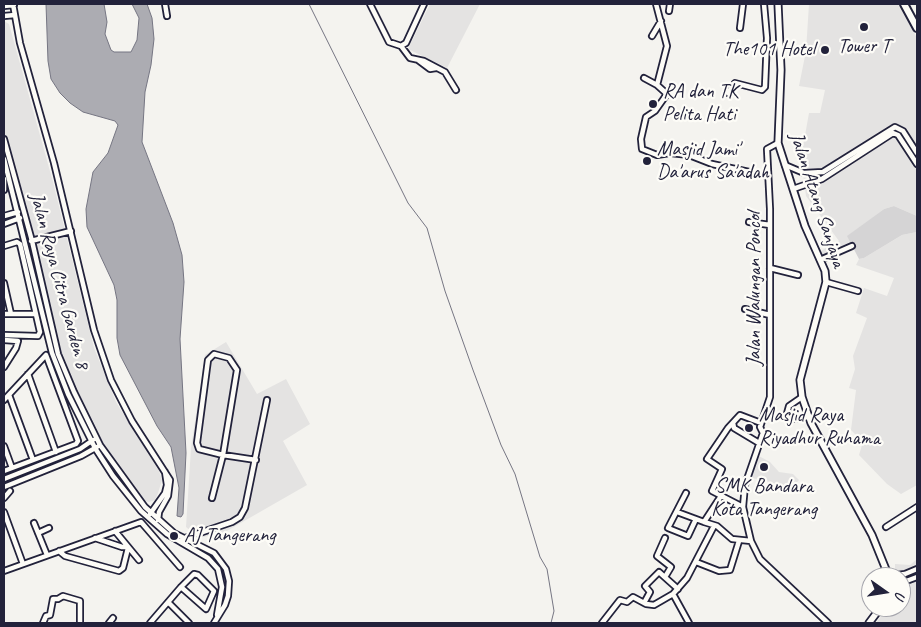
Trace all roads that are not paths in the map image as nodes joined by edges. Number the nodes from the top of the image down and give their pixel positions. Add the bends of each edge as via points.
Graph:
1 (14, 4) edge
2 (165, 4) edge
3 (370, 4) edge
4 (424, 4) edge
5 (656, 4) edge
6 (670, 4) edge
7 (743, 4) edge
8 (764, 4) edge
9 (904, 4) edge
10 (779, 5) edge
11 (4, 6) edge
12 (669, 10) dead end
13 (15, 15) junction
14 (4, 16) edge
15 (167, 16) dead end
16 (661, 21) junction
17 (740, 28) dead end
18 (917, 28) edge
19 (652, 36) dead end
20 (401, 46) junction
21 (644, 78) dead end
22 (657, 85) junction
23 (456, 90) dead end
24 (728, 93) dead end
25 (4, 139) edge
26 (772, 145) junction
27 (917, 153) edge
28 (4, 159) edge
29 (917, 164) edge
30 (784, 165) junction
31 (768, 176) junction
32 (4, 181) edge
33 (793, 189) junction
34 (4, 190) edge
35 (18, 212) junction
36 (5, 216) edge
37 (20, 218) junction
38 (749, 222) dead end
39 (6, 223) edge
40 (770, 225) junction
41 (71, 232) junction
42 (34, 241) junction
43 (26, 243) junction
44 (4, 246) edge
45 (852, 246) dead end
46 (820, 260) junction
47 (772, 268) dead end
48 (798, 275) dead end
49 (826, 282) junction
50 (4, 283) edge
51 (858, 291) dead end
52 (745, 309) dead end
53 (4, 314) edge
54 (11, 314) junction
55 (36, 314) junction
56 (770, 315) junction
57 (4, 335) edge
58 (4, 340) edge
59 (4, 367) edge
60 (28, 374) junction
61 (9, 395) junction
62 (802, 397) junction
63 (4, 400) edge
64 (267, 400) dead end
65 (808, 417) junction
66 (733, 423) junction
67 (760, 423) junction
68 (96, 438) junction
69 (91, 441) junction
70 (759, 443) junction
71 (100, 445) junction
72 (4, 446) edge
73 (95, 448) junction
74 (56, 452) junction
75 (223, 455) junction
76 (33, 460) junction
77 (256, 460) junction
78 (12, 468) junction
79 (164, 468) junction
80 (4, 471) edge
81 (4, 479) edge
82 (4, 486) edge
83 (10, 491) dead end
84 (686, 493) dead end
85 (721, 496) junction
86 (4, 498) edge
87 (212, 498) dead end
88 (741, 506) junction
89 (917, 507) edge
90 (4, 512) edge
91 (677, 512) junction
92 (149, 515) junction
93 (696, 519) junction
94 (158, 520) junction
95 (704, 522) junction
96 (34, 523) dead end
97 (714, 526) junction
98 (886, 527) dead end
99 (49, 528) dead end
100 (115, 532) junction
101 (38, 533) junction
102 (95, 538) junction
103 (664, 538) dead end
104 (181, 540) junction
105 (739, 541) junction
106 (749, 541) junction
107 (128, 547) junction
108 (59, 551) junction
109 (47, 556) junction
110 (139, 560) dead end
111 (696, 562) junction
112 (23, 564) junction
113 (180, 567) dead end
114 (885, 567) edge
115 (4, 571) edge
116 (665, 577) junction
117 (181, 588) junction
118 (678, 589) junction
119 (674, 594) junction
120 (168, 602) junction
121 (644, 603) junction
122 (217, 617) junction
123 (113, 618) dead end
124 (154, 618) junction
125 (43, 623) edge
126 (80, 623) edge
127 (109, 623) edge
128 (150, 623) edge
129 (159, 623) edge
130 (189, 623) edge
131 (214, 623) edge
132 (602, 623) edge
133 (689, 623) edge
134 (828, 623) edge

1 - 11 street
1 - 13 street
2 - 15 street
3 - 20 street via 389,42
4 - 20 street via 406,43
5 - 16 street
6 - 12 street
7 - 17 street
8 - 24 street via 767,38 765,87 762,90 735,83
9 - 18 highway
10 - 26 main road, Jalan Atang Sanjaya via 780,70
13 - 14 street
13 - 41 street
16 - 19 street
16 - 22 street via 667,46
20 - 23 street via 410,58 448,76
21 - 22 street
22 - 31 street via 667,96 646,117 640,146 643,150 657,155 689,155 712,164
25 - 42 street, Jalan Raya Citra Garden 8
26 - 30 main road, Jalan Atang Sanjaya
26 - 31 street, Jalan Walungan Poncol
27 - 30 street via 903,131 895,127 822,172 804,173
28 - 35 street, Jalan Raya Citra Garden 8
29 - 33 street via 898,135 893,133 822,179
30 - 33 main road, Jalan Atang Sanjaya
31 - 40 street, Jalan Walungan Poncol
32 - 34 street
33 - 46 main road, Jalan Atang Sanjaya
35 - 36 street
35 - 37 street, Jalan Raya Citra Garden 8
36 - 39 street
37 - 39 street
37 - 43 street, Jalan Raya Citra Garden 8
38 - 40 street
40 - 56 street, Jalan Walungan Poncol
41 - 42 street
41 - 79 street via 94,330 111,380 132,421
42 - 43 street
42 - 68 street, Jalan Raya Citra Garden 8 via 58,354
43 - 69 street, Jalan Raya Citra Garden 8 via 53,356
44 - 55 street via 20,244
45 - 46 street
46 - 49 main road, Jalan Atang Sanjaya
47 - 48 street
49 - 51 street
49 - 62 main road, Jalan Atang Sanjaya via 800,380
50 - 54 street
52 - 56 street
53 - 54 street
54 - 55 street
55 - 57 street via 38,336
56 - 67 street, Jalan Walungan Poncol via 770,397
58 - 59 street via 18,341
60 - 61 street
60 - 74 street
60 - 74 street via 46,355 78,441
61 - 63 street
61 - 76 street
62 - 65 main road, Jalan Atang Sanjaya
62 - 65 street via 789,406 786,417
64 - 77 street
65 - 114 main road, Jalan Atang Sanjaya via 872,535
66 - 67 street via 742,414
66 - 70 street via 734,428
66 - 85 street via 707,459 722,469 712,489
67 - 70 street, Jalan Walungan Poncol
68 - 69 street
68 - 71 street, Jalan Raya Citra Garden 8
69 - 73 street, Jalan Raya Citra Garden 8
69 - 81 street via 80,449
70 - 88 street, Jalan Walungan Poncol
71 - 73 street
71 - 92 street, Jalan Raya Citra Garden 8
72 - 78 street
73 - 82 street
73 - 92 street, Jalan Raya Citra Garden 8 via 113,476
74 - 76 street
75 - 75 street via 202,451 197,443 208,360 214,354 230,358 237,370
75 - 77 street
75 - 87 street
76 - 78 street
77 - 104 street via 248,501 240,517
78 - 80 street
79 - 92 street via 165,493
79 - 94 street via 170,486
83 - 86 street
84 - 91 street
85 - 88 street
85 - 95 street
88 - 106 street, Jalan Walungan Poncol
89 - 98 street
90 - 112 street
91 - 93 street
91 - 93 street via 668,528 687,536
92 - 94 street, Jalan Raya Citra Garden 8
92 - 104 street, Jalan Raya Citra Garden 8
93 - 95 street
94 - 104 street, Jalan Raya Citra Garden 8
95 - 97 street
96 - 101 street
97 - 105 street
97 - 111 street
99 - 101 street
100 - 102 street
100 - 107 street
100 - 113 street via 141,522
101 - 109 street
102 - 107 street
102 - 108 street
103 - 116 street via 657,556 671,567
104 - 122 street, Jalan Raya Citra Garden 8 via 208,558 218,570 222,587
104 - 122 street, Jalan Raya Citra Garden 8 via 214,553 226,569 228,596
105 - 106 street
105 - 111 street via 730,570 719,571
106 - 134 street, Jalan Walungan Poncol via 764,564
107 - 108 street via 123,568 119,570 65,556
107 - 110 street
108 - 109 street
109 - 112 street
111 - 118 street
112 - 115 street
116 - 118 street
116 - 121 street via 659,572 645,586 650,591
117 - 117 street via 206,610 214,591 196,574
117 - 120 street
118 - 119 street
119 - 121 street via 657,605
119 - 133 street
120 - 124 street
120 - 130 street
121 - 132 street via 633,597 627,602 620,600
122 - 131 street
123 - 127 street
124 - 128 street
124 - 129 street
125 - 126 street via 50,615 53,599 63,596 80,601

